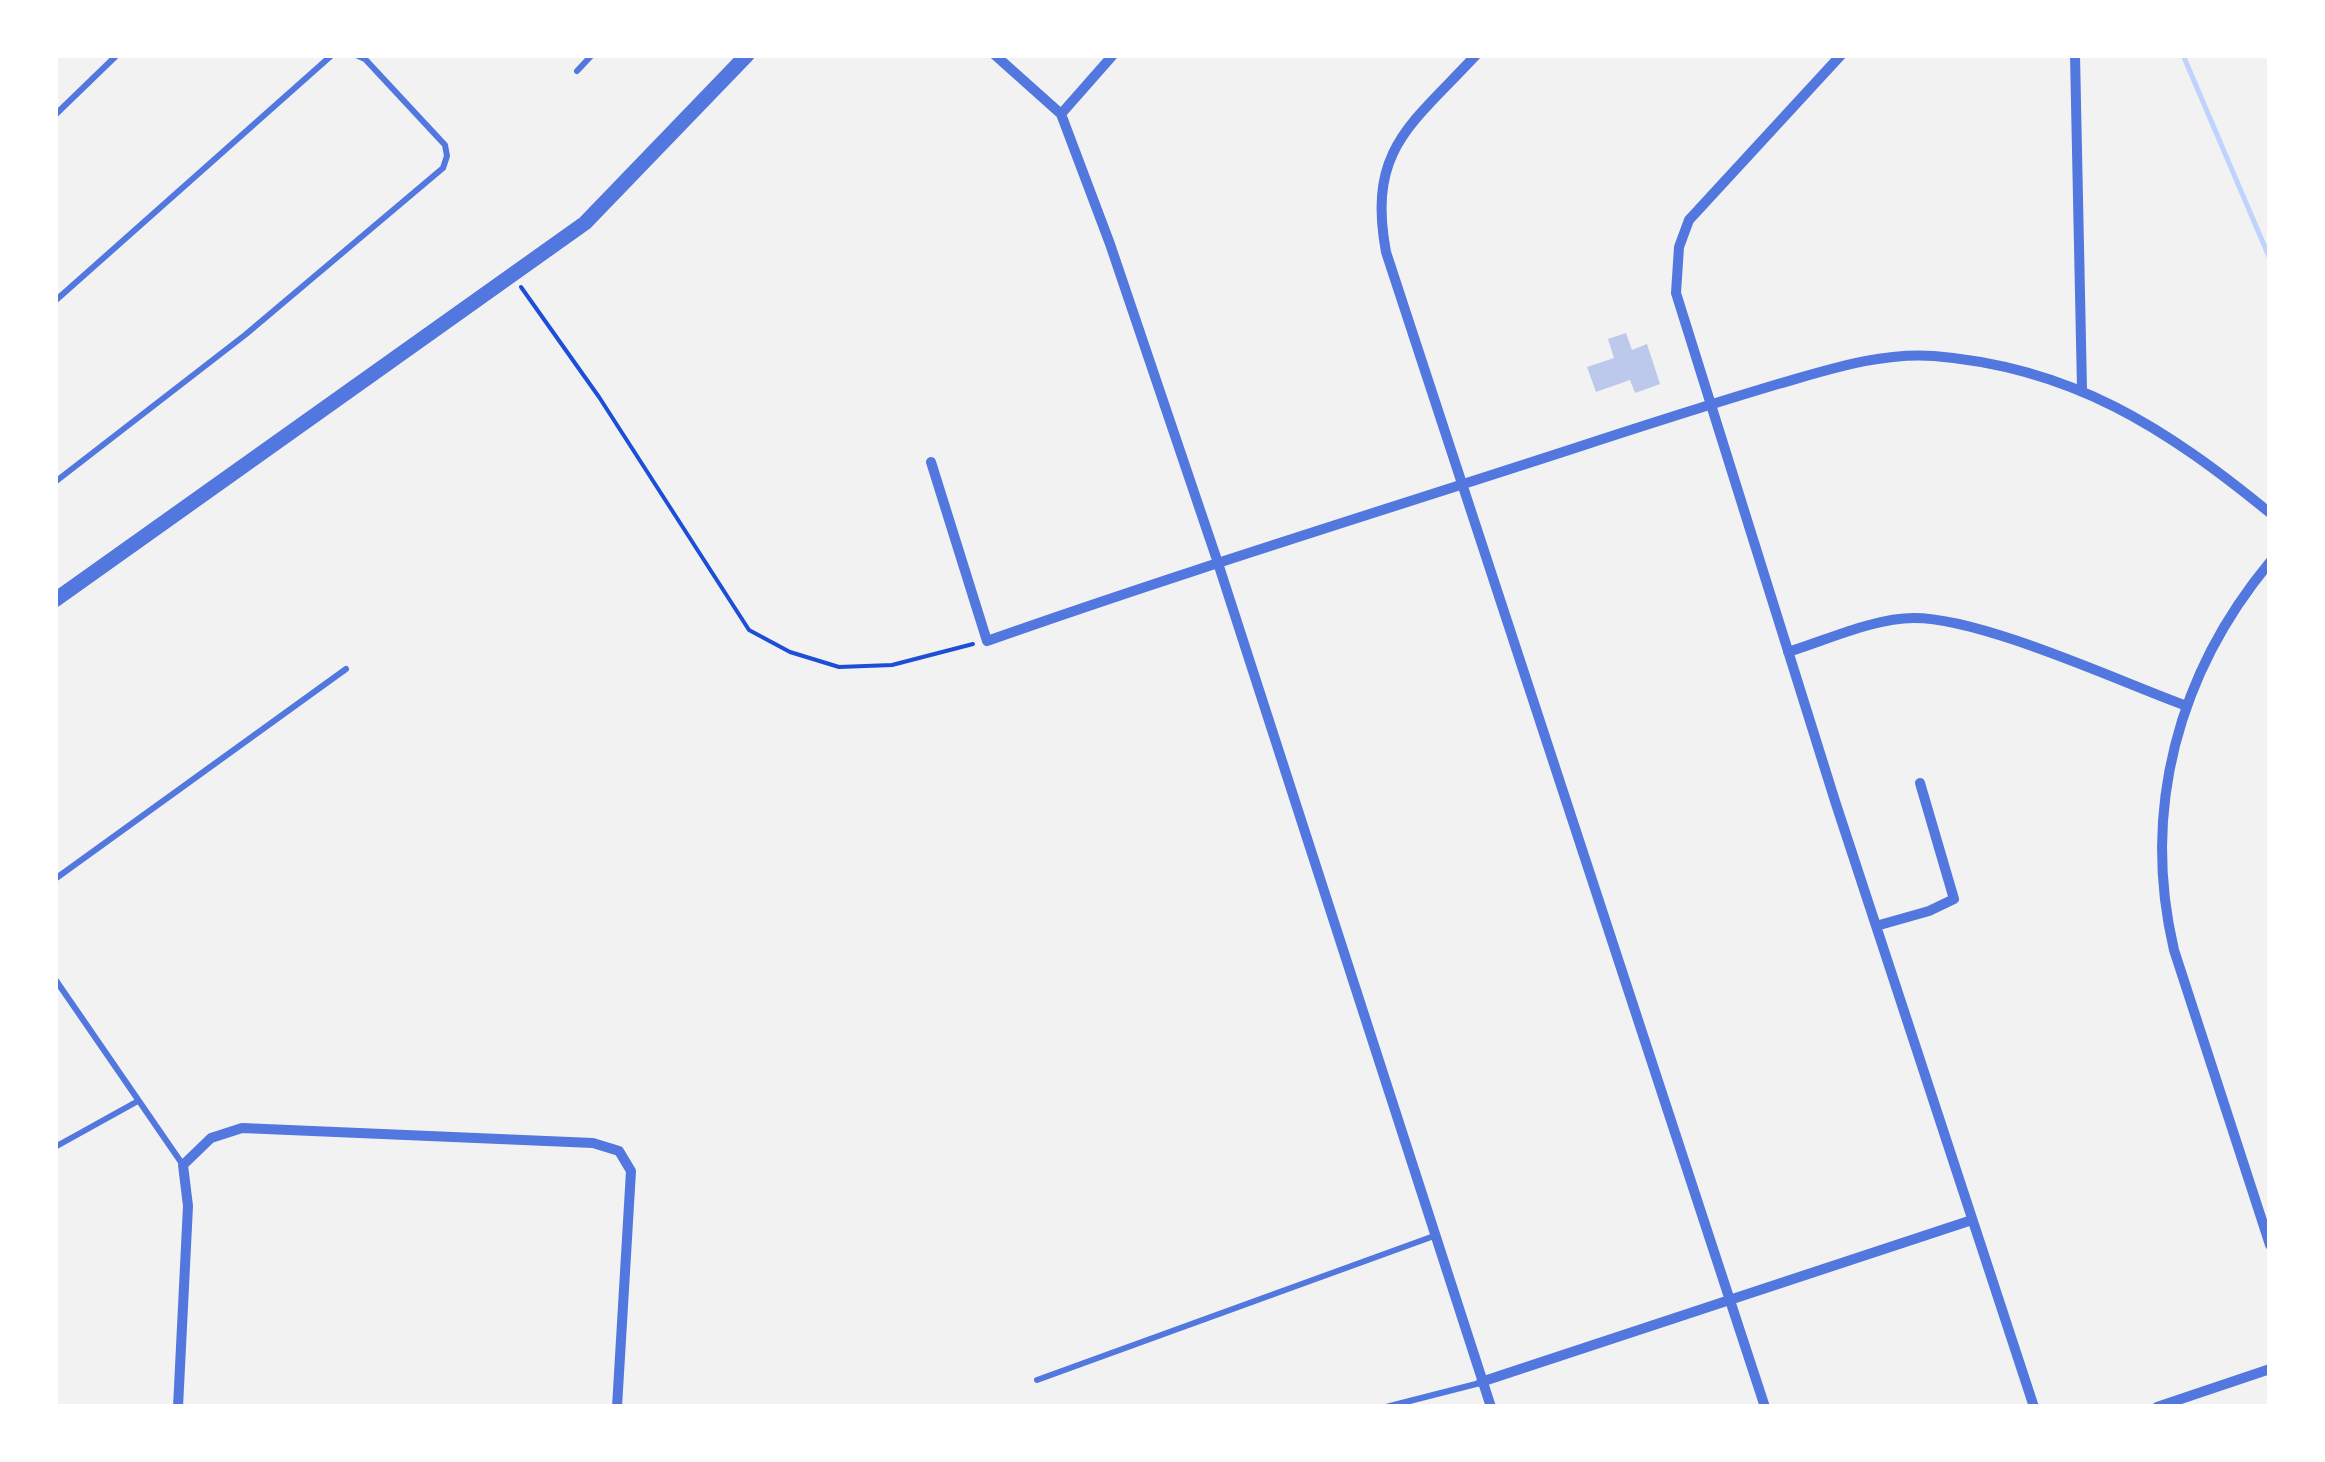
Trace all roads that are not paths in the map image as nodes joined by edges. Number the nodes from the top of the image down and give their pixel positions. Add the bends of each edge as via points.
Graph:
1 (116, 55) edge
2 (332, 55) edge
3 (356, 55) edge
4 (592, 55) edge
5 (747, 55) edge
6 (996, 55) edge
7 (1114, 55) edge
8 (1476, 55) edge
9 (1841, 55) edge
10 (2075, 55) edge
11 (577, 71) dead end
12 (1062, 114) junction
13 (55, 115) edge
14 (55, 301) edge
15 (2082, 388) junction
16 (1709, 404) junction
17 (930, 462) dead end
18 (55, 482) edge
19 (1459, 486) junction
20 (2270, 513) edge
21 (1217, 560) junction
22 (2270, 562) edge
23 (55, 600) edge
24 (1788, 652) junction
25 (346, 669) dead end
26 (2184, 705) junction
27 (1920, 784) dead end
28 (55, 879) edge
29 (1876, 926) junction
30 (55, 979) edge
31 (138, 1101) junction
32 (55, 1147) edge
33 (183, 1165) junction
34 (1972, 1220) junction
35 (1434, 1236) junction
36 (2270, 1245) edge
37 (1731, 1303) junction
38 (2270, 1369) edge
39 (1036, 1380) dead end
40 (1482, 1382) junction
41 (178, 1407) edge
42 (616, 1407) edge
43 (1386, 1407) edge
44 (1490, 1407) edge
45 (1765, 1407) edge
46 (2034, 1407) edge
47 (2157, 1407) edge

1 - 13 lane
2 - 14 lane
3 - 18 lane via 445,145 443,168 245,335
4 - 11 lane
5 - 23 street via 585,223
6 - 12 street
7 - 12 street
8 - 19 street via 1391,154 1378,194 1386,252
9 - 16 street via 1690,220 1676,293
10 - 15 street
12 - 21 street
15 - 16 street via 1970,360 1916,356 1838,367
15 - 20 street via 2195,451
16 - 19 street
16 - 24 street
17 - 21 street via 987,640
19 - 21 street
19 - 37 street
21 - 35 street
22 - 26 street via 2220,632
24 - 26 street via 1889,622 1929,619 2008,640
24 - 29 street
25 - 28 lane
26 - 36 street via 2160,838 2165,910
27 - 29 street via 1954,898
29 - 34 street
30 - 31 lane
31 - 32 lane
31 - 33 lane
33 - 41 street via 188,1206
33 - 42 street via 211,1138 242,1128 610,1146 631,1171
34 - 37 street
34 - 46 street
35 - 39 lane
35 - 40 street
37 - 40 street
37 - 45 street
38 - 47 street
40 - 43 lane
40 - 44 street

